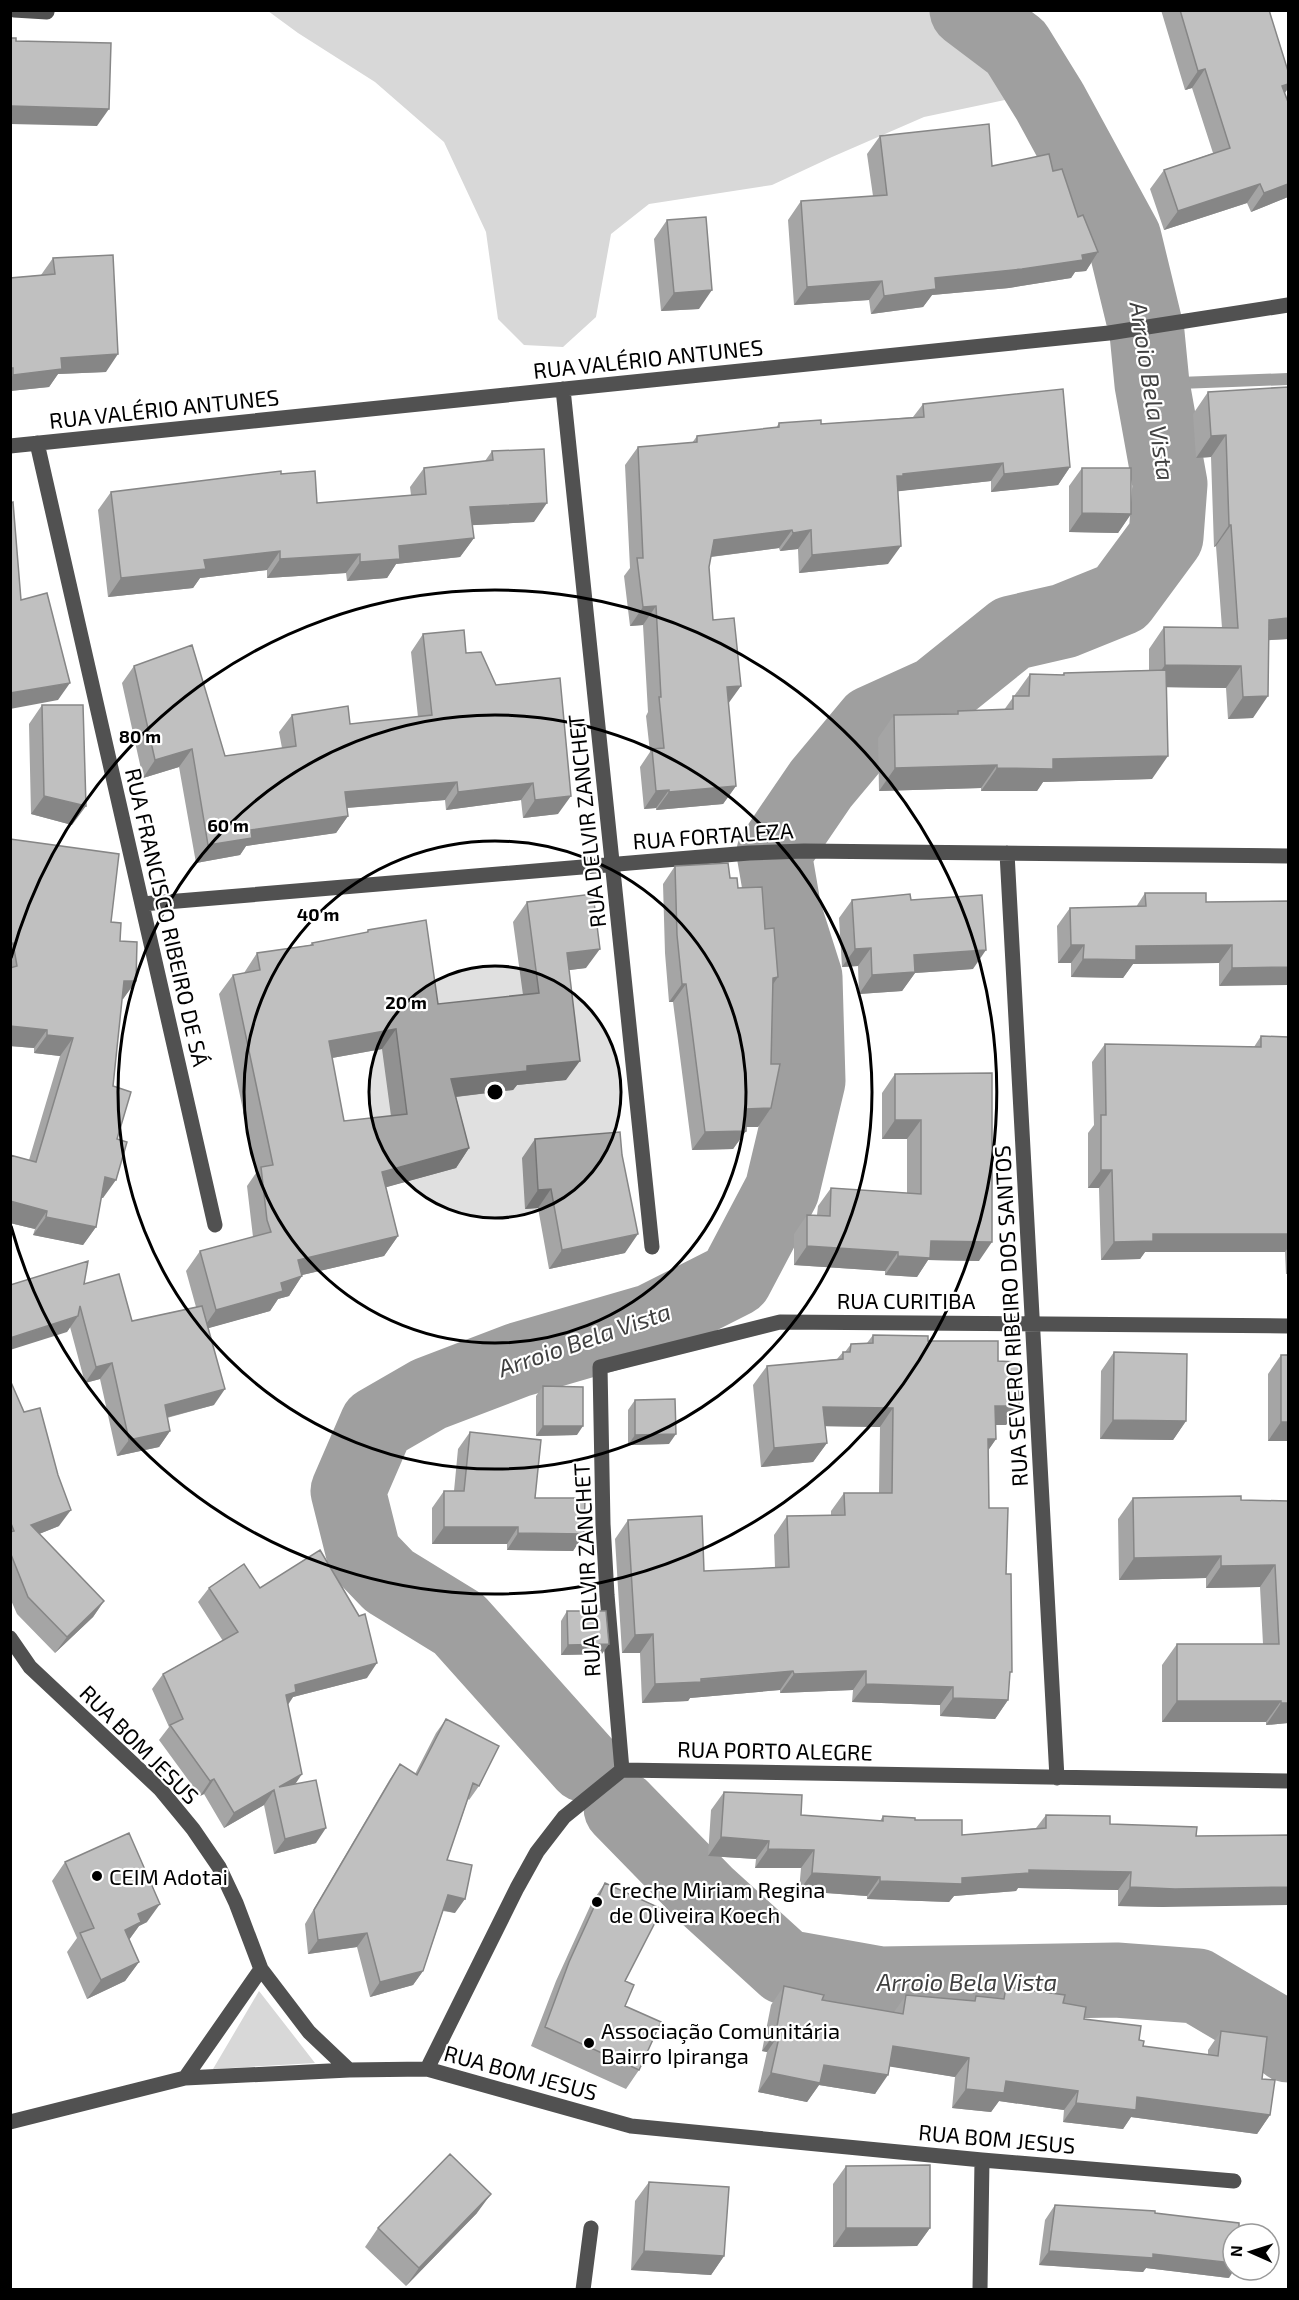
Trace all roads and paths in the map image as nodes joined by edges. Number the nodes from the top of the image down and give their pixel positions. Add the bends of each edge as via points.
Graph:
1 (14, 10) edge
2 (47, 12) edge
3 (1288, 305) edge
4 (563, 389) junction
5 (37, 443) junction
6 (10, 446) edge
7 (1007, 853) junction
8 (1288, 856) edge
9 (613, 864) junction
10 (142, 903) junction
11 (215, 1225) dead end
12 (652, 1247) dead end
13 (1032, 1323) junction
14 (1288, 1326) edge
15 (600, 1367) joint
16 (10, 1638) edge
17 (622, 1770) junction
18 (1057, 1778) junction
19 (1288, 1781) edge
20 (261, 1969) junction
21 (427, 2069) junction
22 (349, 2070) junction
23 (185, 2078) junction
24 (10, 2122) edge
25 (982, 2160) junction
26 (1234, 2181) dead end
27 (591, 2228) dead end
28 (583, 2289) edge
29 (980, 2289) edge

1 - 2 street
3 - 4 street, RUA VALÉRIO ANTUNES via 1109,333
4 - 5 street, RUA VALÉRIO ANTUNES
4 - 9 street, RUA DELVIR ZANCHET
5 - 6 street, RUA VALÉRIO ANTUNES
5 - 10 street, RUA FRANCISCO RIBEIRO DE SÁ
7 - 8 street, RUA FORTALEZA
7 - 9 street, RUA FORTALEZA via 804,851
7 - 13 street, RUA SEVERO RIBEIRO DOS SANTOS
9 - 10 street, RUA FORTALEZA
9 - 12 street, RUA DELVIR ZANCHET
10 - 11 street, RUA FRANCISCO RIBEIRO DE SÁ
13 - 14 street, RUA CURITIBA
13 - 15 street, RUA CURITIBA via 780,1322
13 - 18 street, RUA SEVERO RIBEIRO DOS SANTOS
15 - 17 street, RUA DELVIR ZANCHET via 603,1536
16 - 20 street, RUA BOM JESUS via 30,1667 160,1789 193,1830 219,1867
17 - 18 street, RUA PORTO ALEGRE
17 - 21 street via 564,1817 537,1852
18 - 19 street, RUA PORTO ALEGRE
20 - 22 street, RUA BOM JESUS via 309,2032
20 - 23 street
21 - 22 street, RUA BOM JESUS
21 - 25 street, RUA BOM JESUS via 631,2126
22 - 23 street
23 - 24 street
25 - 26 street, RUA BOM JESUS
25 - 29 street
27 - 28 street

